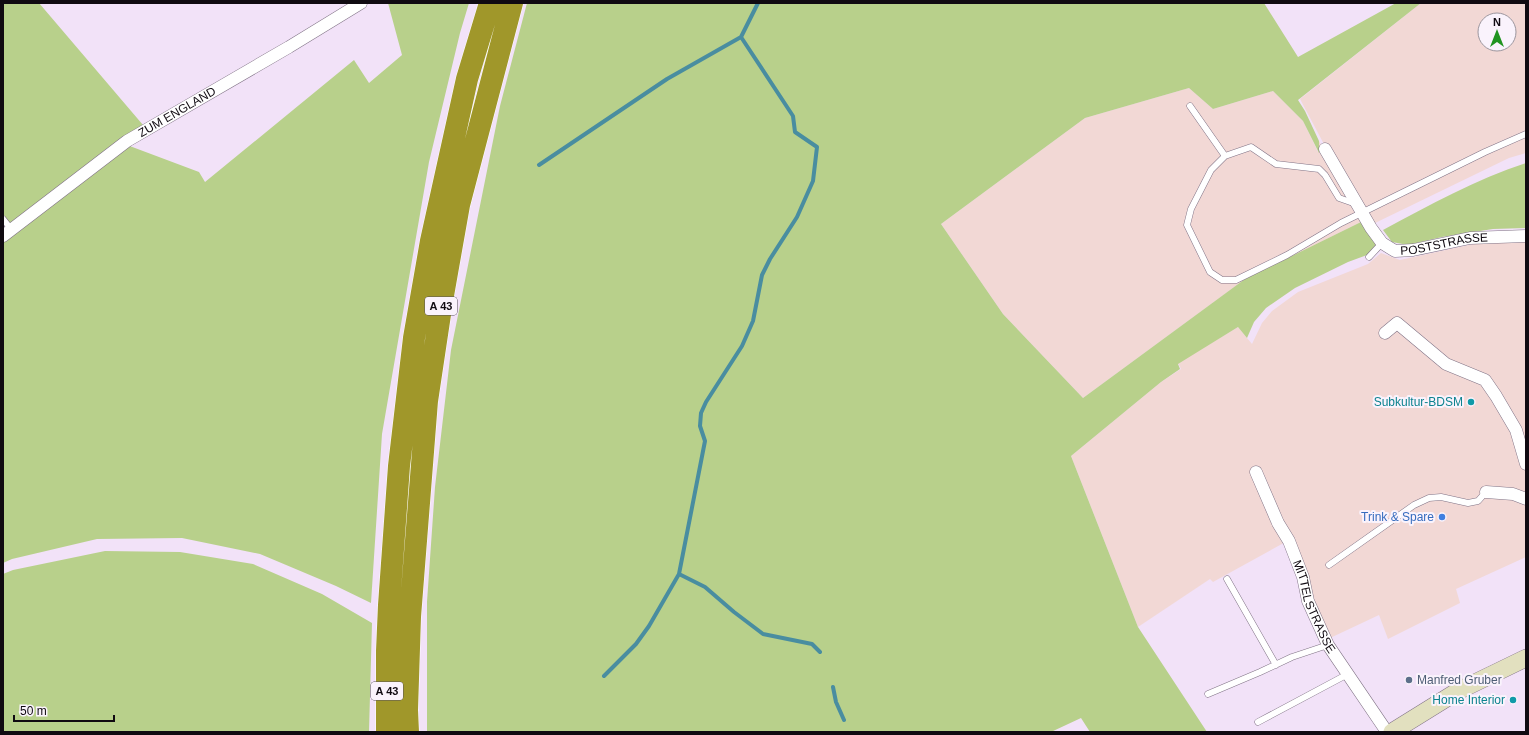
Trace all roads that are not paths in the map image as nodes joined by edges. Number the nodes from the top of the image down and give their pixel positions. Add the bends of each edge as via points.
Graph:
1 (361, 3) edge
2 (490, 3) edge
3 (512, 3) edge
4 (1190, 106) dead end
5 (1526, 134) edge
6 (1325, 148) dead end
7 (1225, 156) junction
8 (1360, 209) junction
9 (3, 219) edge
10 (7, 233) edge
11 (1526, 236) edge
12 (1382, 244) junction
13 (1368, 257) dead end
14 (1386, 333) dead end
15 (1526, 464) edge
16 (1256, 472) dead end
17 (1486, 492) joint
18 (1526, 499) edge
19 (1329, 565) dead end
20 (1227, 579) dead end
21 (1328, 645) junction
22 (1526, 658) edge
23 (1276, 665) junction
24 (1348, 674) junction
25 (1208, 694) dead end
26 (1258, 722) dead end
27 (387, 732) edge
28 (408, 732) edge
29 (1387, 732) edge
30 (1392, 732) edge

1 - 10 street, ZUM ENGLAND via 127,140
2 - 27 highway, A 43 via 467,79 431,241 414,338 399,466 389,604
3 - 28 highway, A 43 via 460,205 428,394 410,617
4 - 7 lane
5 - 8 lane
6 - 8 street, POSTSTRASSE
7 - 8 lane via 1251,147 1276,164 1319,169 1339,198
7 - 8 lane via 1211,170 1190,209 1187,225 1210,272 1222,280 1236,280 1287,255
8 - 12 street, POSTSTRASSE
9 - 10 lane
11 - 12 street, POSTSTRASSE via 1470,238 1413,250 1395,251
12 - 13 lane
14 - 15 street via 1397,323 1446,364 1485,380 1516,430
16 - 21 street, MITTELSTRASSE via 1278,523 1289,541 1304,578 1308,601
17 - 18 street via 1512,494
17 - 19 lane via 1478,501 1468,503 1442,497 1429,498 1414,505
20 - 23 lane
21 - 23 lane
21 - 24 street, MITTELSTRASSE
22 - 30 main road via 1458,691
23 - 25 lane
24 - 26 lane
24 - 29 street, MITTELSTRASSE

